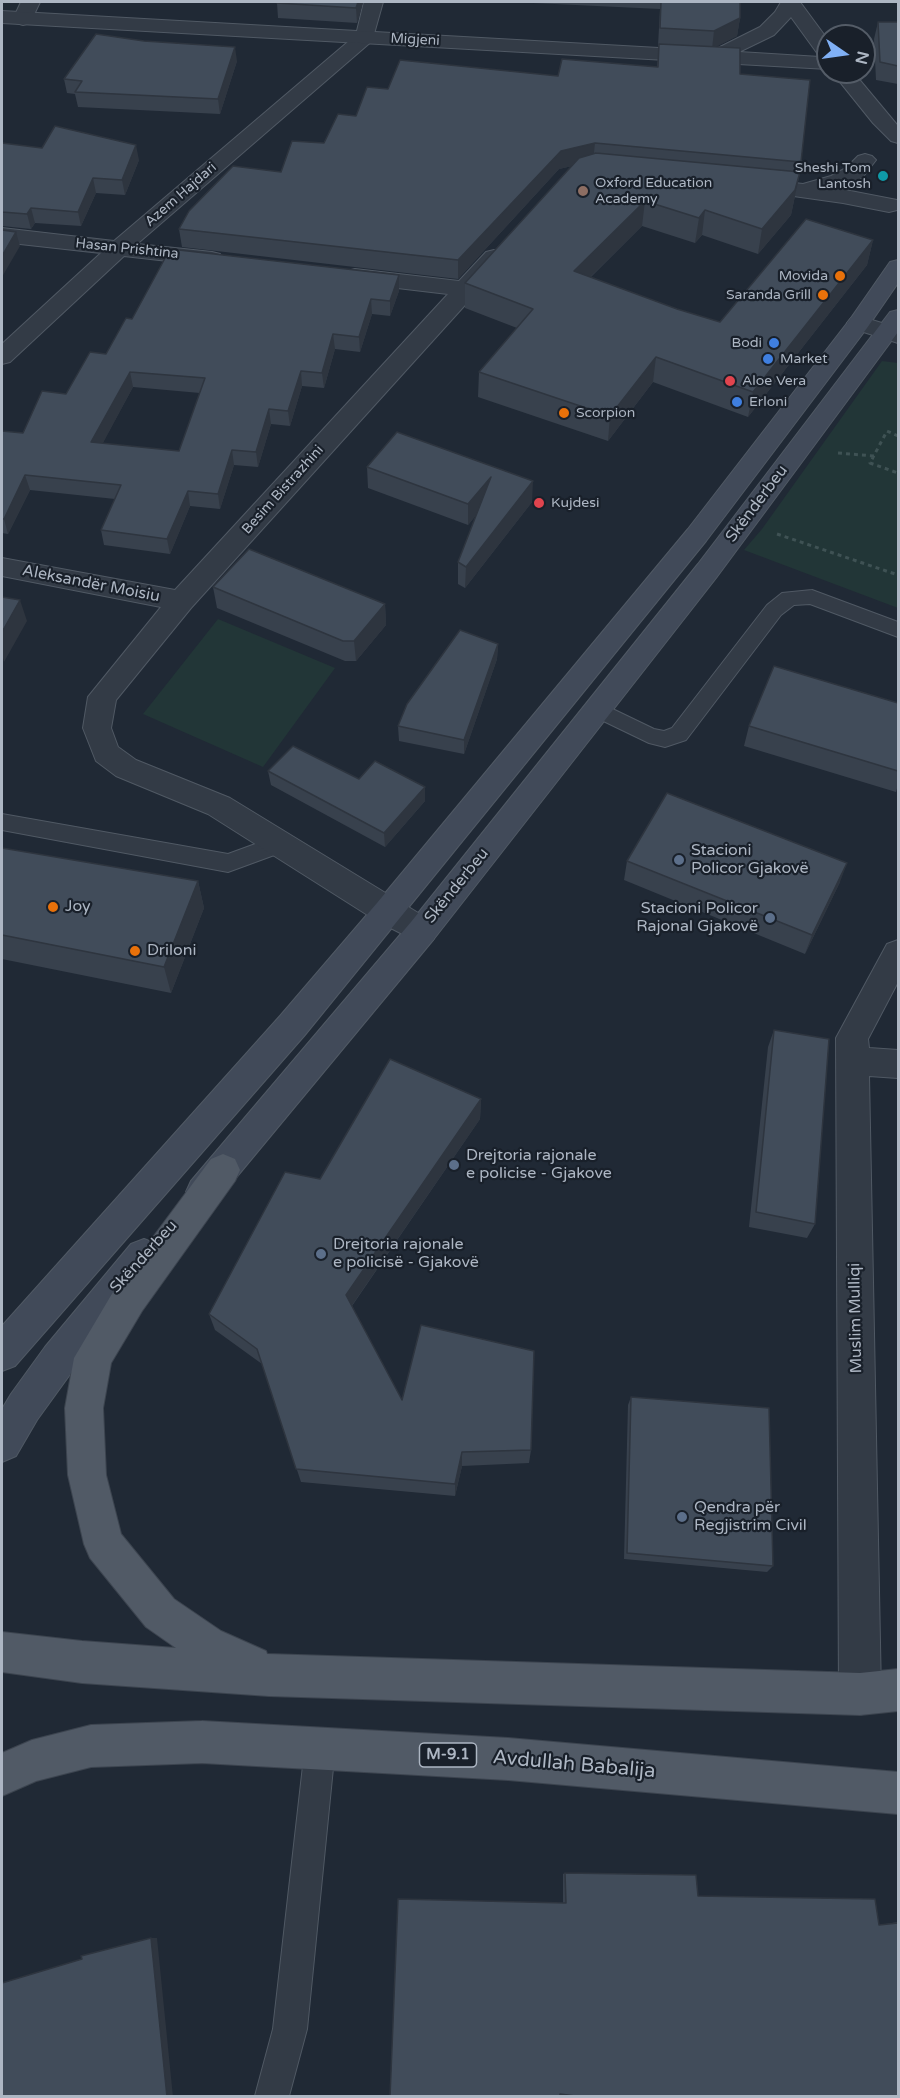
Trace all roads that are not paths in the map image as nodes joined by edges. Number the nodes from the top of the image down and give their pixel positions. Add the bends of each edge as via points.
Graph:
1 (374, 2) edge
2 (790, 2) edge
3 (26, 10) edge
4 (2, 17) edge
5 (365, 37) junction
6 (816, 38) edge
7 (714, 57) junction
8 (816, 62) edge
9 (853, 84) edge
10 (895, 131) edge
11 (865, 160) dead end
12 (732, 182) edge
13 (800, 189) junction
14 (889, 205) dead end
15 (2, 235) edge
16 (505, 245) edge
17 (119, 248) junction
18 (235, 261) edge
19 (898, 267) edge
20 (339, 274) edge
21 (467, 289) junction
22 (859, 323) junction
23 (895, 328) edge
24 (2, 357) edge
25 (2, 567) edge
26 (181, 601) junction
27 (898, 630) edge
28 (598, 710) junction
29 (2, 822) edge
30 (280, 844) junction
31 (388, 912) junction
32 (422, 931) junction
33 (898, 953) edge
34 (853, 1061) junction
35 (898, 1064) edge
36 (223, 1170) junction
37 (2, 1353) edge
38 (2, 1443) edge
39 (2, 1652) edge
40 (269, 1675) junction
41 (879, 1692) edge
42 (320, 1748) junction
43 (2, 1775) edge
44 (898, 1793) edge
45 (272, 2097) edge

1 - 5 street
2 - 6 street
2 - 7 street via 767,31
3 - 4 street, Migjeni
3 - 5 street, Migjeni
5 - 7 street, Migjeni
5 - 17 street, Azem Hajdari
7 - 8 street, Migjeni
9 - 10 street
11 - 13 street via 854,173 839,181
12 - 13 street
13 - 14 street
15 - 17 street, Hasan Prishtina
16 - 21 street, Besim Bistrazhini
17 - 18 street, Hasan Prishtina
17 - 24 street, Azem Hajdari
19 - 22 main road, Skënderbeu
20 - 21 street
21 - 26 street, Besim Bistrazhini
22 - 23 street
22 - 31 main road, Skënderbeu via 697,535
23 - 28 main road, Skënderbeu
25 - 26 street, Aleksandër Moisiu
26 - 30 street, Besim Bistrazhini via 102,697 97,728 106,753 126,768 219,806
27 - 28 lane via 812,597 789,598 774,610 679,734 665,739 649,735
28 - 32 main road, Skënderbeu
29 - 30 lane via 228,863
30 - 31 street, Besim Bistrazhini
31 - 32 street, Besim Bistrazhini
31 - 37 main road, Skënderbeu
32 - 36 main road, Skënderbeu
33 - 34 street, Muslim Mulliqi via 852,1038
34 - 35 street
34 - 41 street, Muslim Mulliqi
36 - 38 main road, Skënderbeu via 129,1271 58,1360
36 - 40 main road via 129,1299 93,1358 84,1408 87,1476 104,1544 160,1613 207,1645
39 - 40 main road via 82,1662
40 - 41 main road
42 - 43 main road, Avdullah Babalija / M-9.1 via 202,1742 91,1746 32,1761
42 - 44 main road, Avdullah Babalija / M-9.1 via 508,1759
42 - 45 lane via 290,2029

